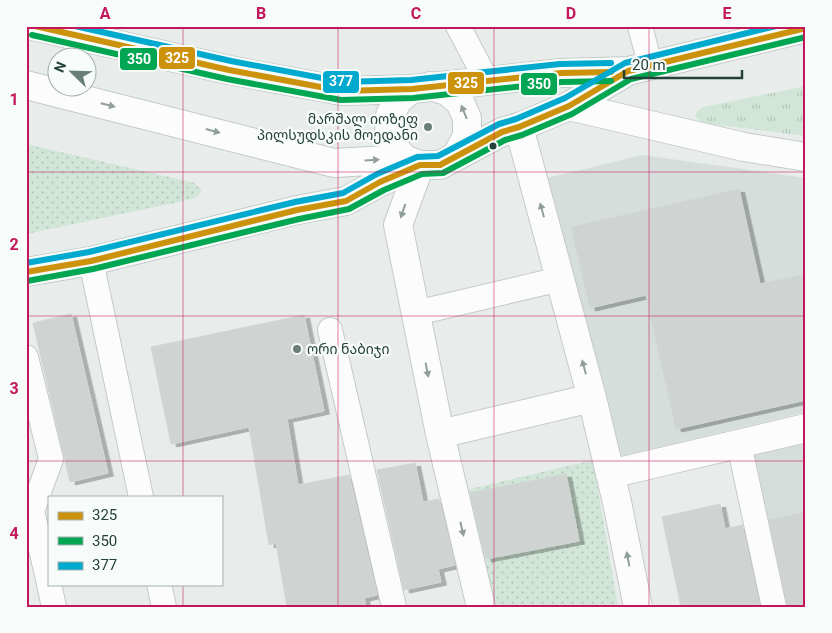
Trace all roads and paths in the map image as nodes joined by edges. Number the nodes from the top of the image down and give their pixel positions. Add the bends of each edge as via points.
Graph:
1 (34, 26) edge
2 (458, 26) edge
3 (640, 26) edge
4 (806, 28) edge
5 (639, 68) junction
6 (487, 81) junction
7 (26, 85) edge
8 (421, 88) junction
9 (568, 106) junction
10 (519, 127) junction
11 (457, 154) junction
12 (806, 157) edge
13 (412, 162) junction
14 (91, 261) junction
15 (26, 272) edge
16 (560, 280) junction
17 (416, 313) junction
18 (330, 330) dead end
19 (26, 357) edge
20 (592, 398) junction
21 (806, 428) edge
22 (440, 434) junction
23 (739, 444) junction
24 (610, 474) junction
25 (141, 496) edge
26 (48, 580) edge
27 (49, 586) edge
28 (159, 586) edge
29 (54, 607) edge
30 (164, 607) edge
31 (394, 607) edge
32 (481, 607) edge
33 (638, 607) edge
34 (774, 607) edge

1 - 8 main road via 229,70 342,90
2 - 6 lane
3 - 5 lane
4 - 5 main road
5 - 6 main road
5 - 9 main road
6 - 8 main road
7 -> 13 main road via 334,163
11 -> 8 main road via 467,136 467,118 460,102 447,91
8 - 13 main road via 398,100 390,115 389,132 394,147
9 - 10 main road
9 - 12 main road via 744,147
10 - 11 main road
16 -> 10 main road
11 - 13 main road via 440,165
13 - 14 main road via 346,201
13 -> 17 main road via 398,225
14 - 15 main road
14 - 25 lane
16 - 17 lane
20 -> 16 main road
17 -> 22 main road
18 - 31 lane
19 - 26 lane via 51,459 32,511
20 - 22 main road
20 - 24 main road
21 - 23 main road
22 -> 32 main road
23 - 24 main road
23 - 34 lane
33 -> 24 main road
27 - 29 lane
28 - 30 lane

